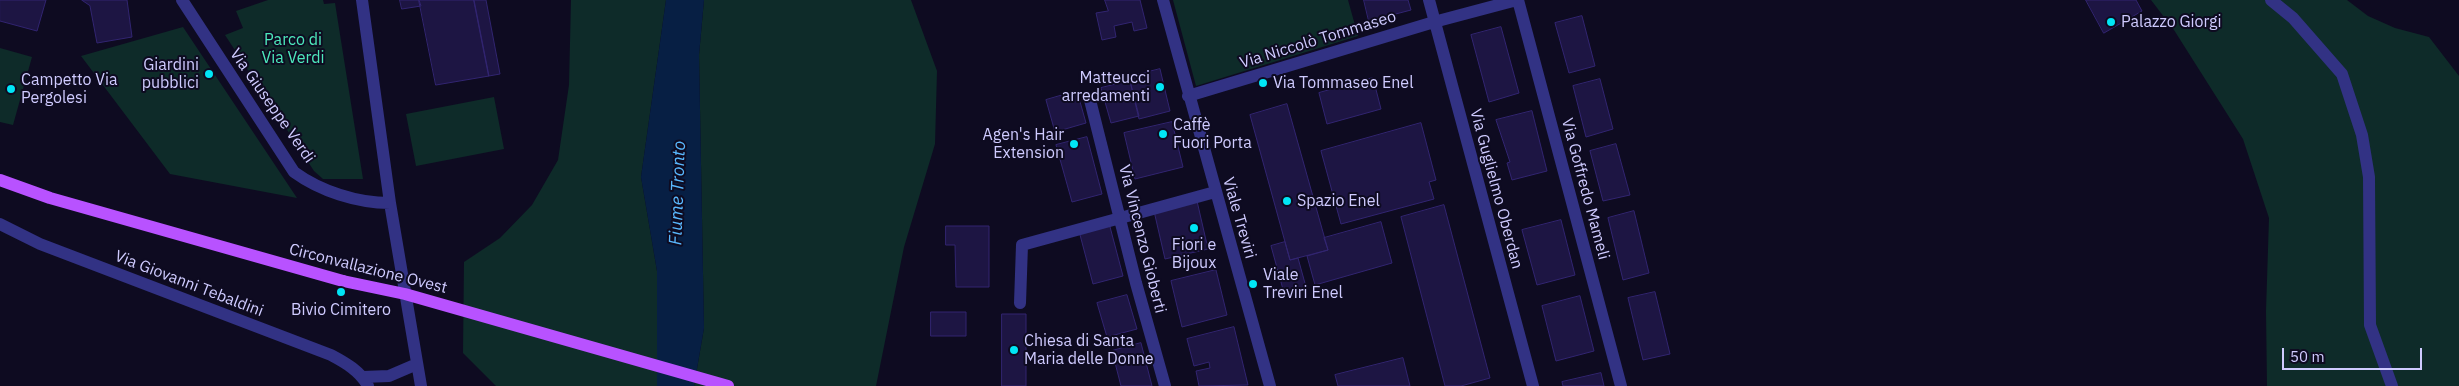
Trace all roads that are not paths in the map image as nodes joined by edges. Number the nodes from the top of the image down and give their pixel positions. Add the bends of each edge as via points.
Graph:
1 (182, 0) edge
2 (362, 0) edge
3 (1163, 0) edge
4 (1429, 0) edge
5 (1517, 0) edge
6 (2271, 0) edge
7 (1434, 22) junction
8 (1188, 96) junction
9 (1090, 100) dead end
10 (0, 180) edge
11 (1215, 192) junction
12 (390, 203) junction
13 (1119, 218) junction
14 (0, 224) edge
15 (1020, 303) dead end
16 (417, 364) junction
17 (366, 382) edge
18 (421, 386) edge
19 (728, 386) edge
20 (1165, 386) edge
21 (1270, 386) edge
22 (1533, 386) edge
23 (1621, 386) edge
24 (2392, 386) edge

1 - 12 street, Via Giuseppe Verdi via 294,172 309,183 338,194
2 - 12 street
3 - 8 street, Viale Treviri
4 - 7 street, Via Guglielmo Oberdan
5 - 7 street, Via Niccolò Tommaseo
5 - 23 street, Via Goffredo Mameli
6 - 24 street via 2293,18 2342,74 2362,135 2369,178 2370,325
7 - 8 street, Via Niccolò Tommaseo
7 - 22 street, Via Guglielmo Oberdan
8 - 11 street, Viale Treviri
9 - 13 street, Via Vincenzo Gioberti
10 - 19 main road, Circonvallazione Ovest, bridge via 50,198 343,281 405,294
11 - 13 street
11 - 21 street, Viale Treviri
12 - 16 street
13 - 15 street via 1022,245
13 - 20 street, Via Vincenzo Gioberti
14 - 17 street, Via Giovanni Tebaldini via 40,244 331,356 346,363
16 - 17 street, Via Giovanni Tebaldini
16 - 18 street

